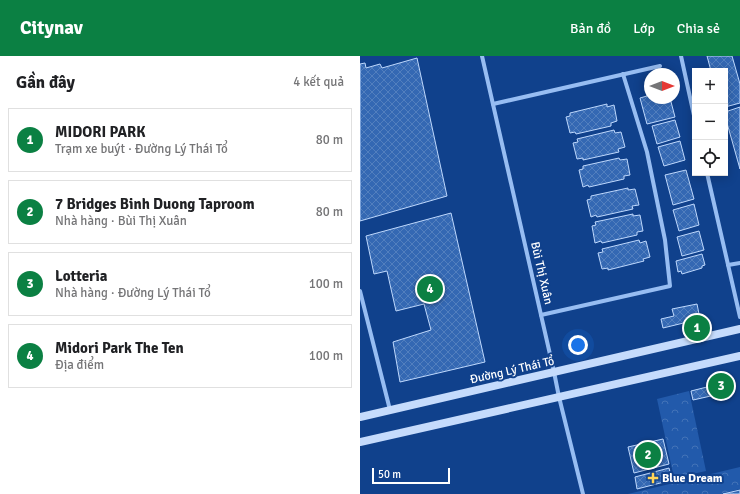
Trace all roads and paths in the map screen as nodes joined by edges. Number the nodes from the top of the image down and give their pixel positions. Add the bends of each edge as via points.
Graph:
1 (482, 56) edge
2 (680, 56) edge
3 (660, 66) dead end
4 (623, 74) junction
5 (493, 104) junction
6 (692, 107) edge
7 (708, 176) edge
8 (740, 263) edge
9 (728, 265) junction
10 (360, 291) edge
11 (541, 315) junction
12 (740, 317) edge
13 (740, 329) edge
14 (740, 356) edge
15 (554, 372) junction
16 (559, 397) junction
17 (390, 410) junction
18 (360, 418) edge
19 (360, 442) edge
20 (582, 494) edge

1 - 5 street, Bùi Thị Xuân
2 - 6 street
3 - 4 street
4 - 5 street
4 - 11 street via 647,152 665,240 670,286
5 - 11 street, Bùi Thị Xuân
7 - 9 street
8 - 9 street
9 - 12 street
10 - 17 street
11 - 15 street, Bùi Thị Xuân
13 - 15 street, Đường Lý Thái Tổ
14 - 16 street
15 - 16 street, Bùi Thị Xuân
15 - 17 street, Đường Lý Thái Tổ
16 - 19 street
16 - 20 street, Bùi Thị Xuân
17 - 18 street, Đường Lý Thái Tổ

